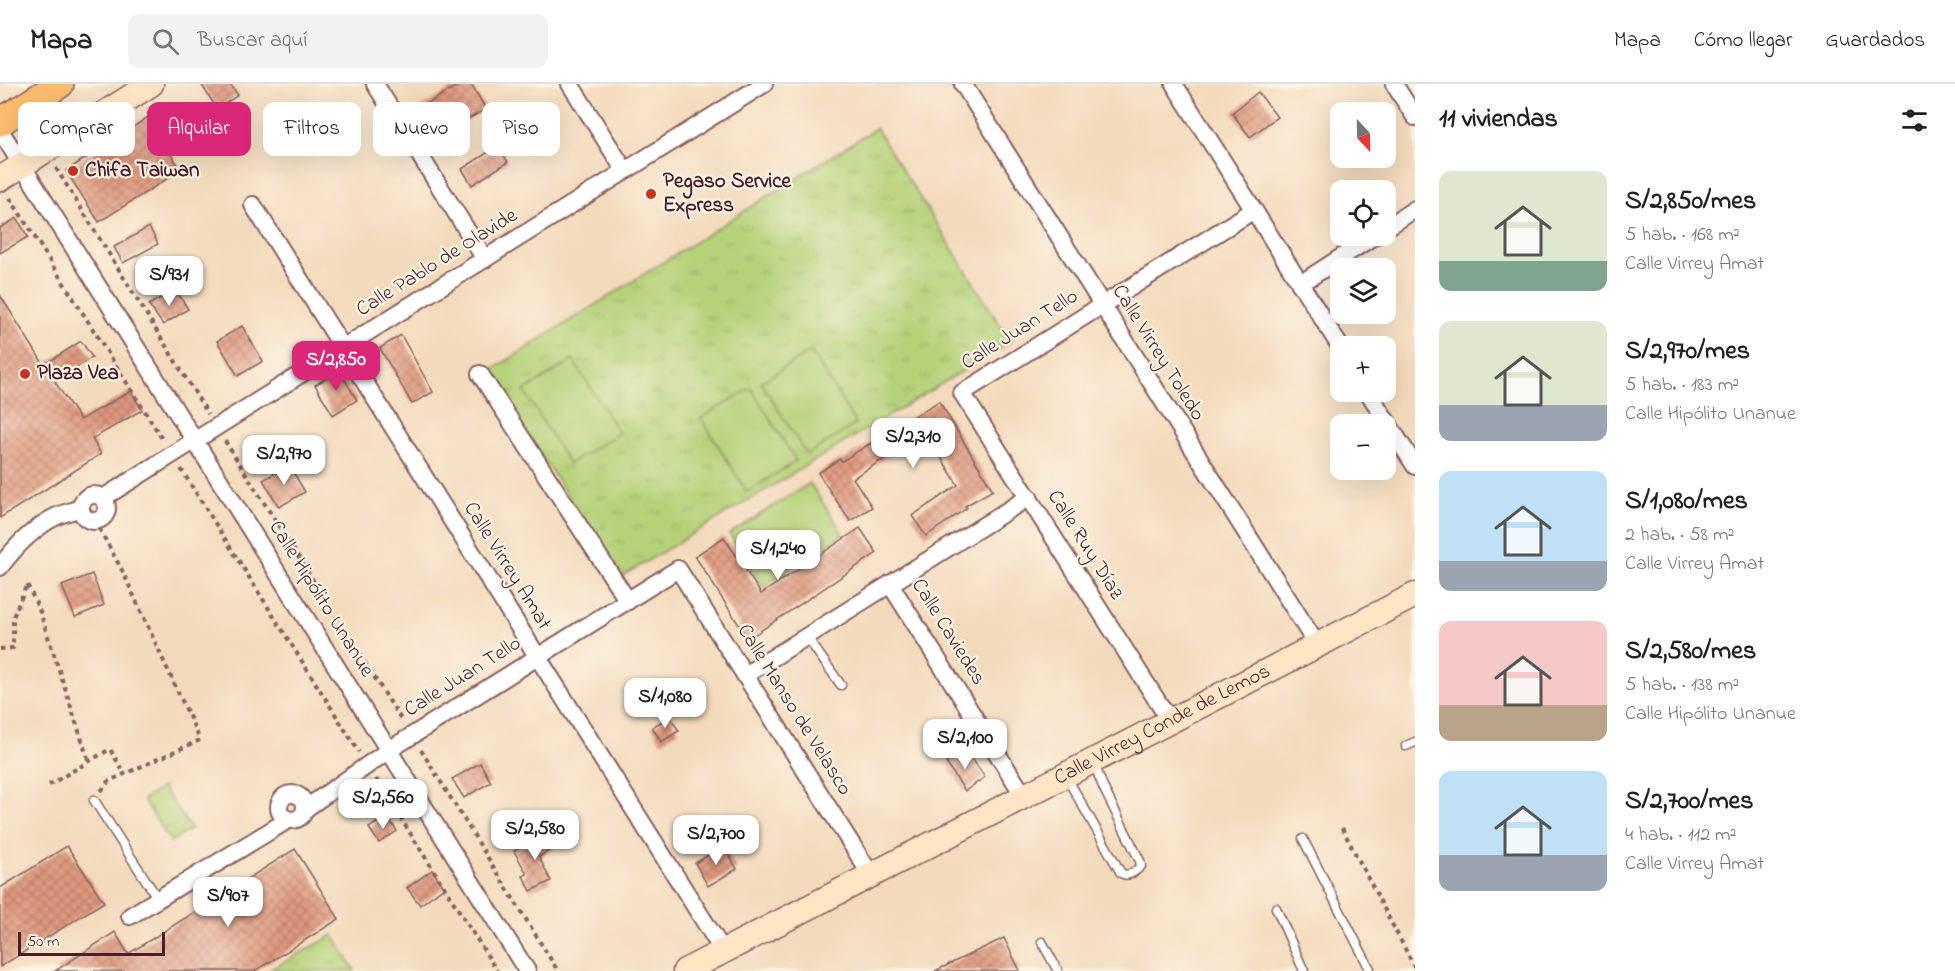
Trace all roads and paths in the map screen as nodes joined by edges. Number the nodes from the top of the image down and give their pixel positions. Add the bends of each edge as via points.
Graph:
1 (60, 84) edge
2 (151, 84) edge
3 (375, 84) edge
4 (570, 84) edge
5 (764, 84) edge
6 (963, 84) edge
7 (1174, 84) edge
8 (1394, 84) edge
9 (1415, 117) edge
10 (0, 122) edge
11 (0, 130) edge
12 (22, 165) junction
13 (55, 167) dead end
14 (625, 171) junction
15 (5, 188) edge
16 (253, 205) dead end
17 (1415, 209) edge
18 (1254, 210) junction
19 (1396, 221) edge
20 (1359, 246) edge
21 (485, 259) junction
22 (1300, 284) junction
23 (1102, 305) junction
24 (1333, 336) edge
25 (343, 348) junction
26 (480, 374) dead end
27 (962, 393) joint
28 (1374, 402) edge
29 (216, 427) junction
30 (195, 441) junction
31 (172, 455) junction
32 (1415, 466) edge
33 (1029, 497) junction
34 (103, 498) junction
35 (80, 508) junction
36 (94, 521) junction
37 (0, 567) edge
38 (678, 569) joint
39 (891, 584) junction
40 (1415, 595) edge
41 (628, 601) junction
42 (806, 636) junction
43 (1317, 645) junction
44 (0, 649) edge
45 (538, 657) junction
46 (745, 675) junction
47 (841, 685) dead end
48 (1170, 721) junction
49 (412, 736) junction
50 (1415, 742) edge
51 (1406, 746) dead end
52 (389, 750) junction
53 (1093, 761) junction
54 (89, 762) junction
55 (367, 766) junction
56 (124, 773) junction
57 (1066, 775) junction
58 (49, 785) dead end
59 (1024, 796) junction
60 (94, 800) joint
61 (305, 809) junction
62 (288, 820) junction
63 (1342, 828) dead end
64 (1304, 839) dead end
65 (871, 875) junction
66 (158, 899) junction
67 (1276, 908) dead end
68 (130, 916) dead end
69 (1042, 942) dead end
70 (723, 951) junction
71 (1415, 968) edge
72 (497, 971) edge
73 (527, 971) edge
74 (558, 971) edge
75 (684, 971) edge
76 (1058, 971) edge
77 (1304, 971) edge
78 (1371, 971) edge

1 - 10 main road
2 - 12 street
3 - 21 street
4 - 14 street
5 - 14 street, Calle Pablo de Olavide
6 - 23 street, Calle Virrey Toledo
7 - 18 street
8 - 9 street
11 - 12 street, Calle Hipólito Unanue
12 - 15 street
12 - 30 street, Calle Hipólito Unanue
13 - 29 path
14 - 21 street, Calle Pablo de Olavide
15 - 31 path
16 - 25 street, Calle Virrey Amat
17 - 19 street
18 - 22 street
18 - 23 street, Calle Juan Tello
20 - 22 street
21 - 25 street, Calle Pablo de Olavide
22 - 24 street
23 - 27 street, Calle Juan Tello
23 - 43 street, Calle Virrey Toledo
25 - 29 street, Calle Pablo de Olavide
25 - 45 street, Calle Virrey Amat
26 - 41 street
27 - 33 street, Calle Ruy Díaz
28 - 32 street
29 - 30 street, Calle Pablo de Olavide
29 - 49 path
30 - 31 street, Calle Pablo de Olavide
30 - 52 street, Calle Hipólito Unanue
31 - 34 street, Calle Pablo de Olavide
31 - 55 path
33 - 39 street
33 - 48 street, Calle Ruy Díaz
34 - 35 street, Calle Pablo de Olavide via 88,496
34 - 36 street via 107,511
35 - 36 street via 84,517
35 - 37 street, Calle Pablo de Olavide via 39,528
36 - 56 path via 122,570 200,740
38 - 41 street, Calle Juan Tello
38 - 46 street, Calle Manso de Velasco
39 - 42 street
39 - 59 street, Calle Caviedes
40 - 43 street, Calle Virrey Conde de Lemos
41 - 45 street, Calle Juan Tello
42 - 46 street
42 - 47 lane
43 - 48 street, Calle Virrey Conde de Lemos
44 - 54 path via 13,648 13,617 27,584 44,622
45 - 49 street, Calle Juan Tello
45 - 70 street, Calle Virrey Amat
46 - 65 street, Calle Manso de Velasco
48 - 53 street, Calle Virrey Conde de Lemos
49 - 52 street, Calle Juan Tello
49 - 74 path
50 - 51 lane
52 - 55 street, Calle Juan Tello
52 - 73 street, Calle Hipólito Unanue
53 - 57 street, Calle Virrey Conde de Lemos
53 - 57 lane via 1140,861 1137,871 1121,873
54 - 56 path via 110,749
54 - 58 path
55 - 61 street, Calle Juan Tello
55 - 72 path
56 - 60 path via 109,781
57 - 59 street, Calle Virrey Conde de Lemos
59 - 65 street, Calle Virrey Conde de Lemos
60 - 66 lane
61 - 62 street, Calle Juan Tello via 297,819
61 - 62 street via 298,794 285,795 278,806
62 - 66 street, Calle Juan Tello
63 - 71 path
64 - 78 lane
65 - 70 street, Calle Virrey Conde de Lemos
66 - 68 street, Calle Juan Tello
67 - 77 lane
69 - 76 lane
70 - 75 street, Calle Virrey Conde de Lemos

